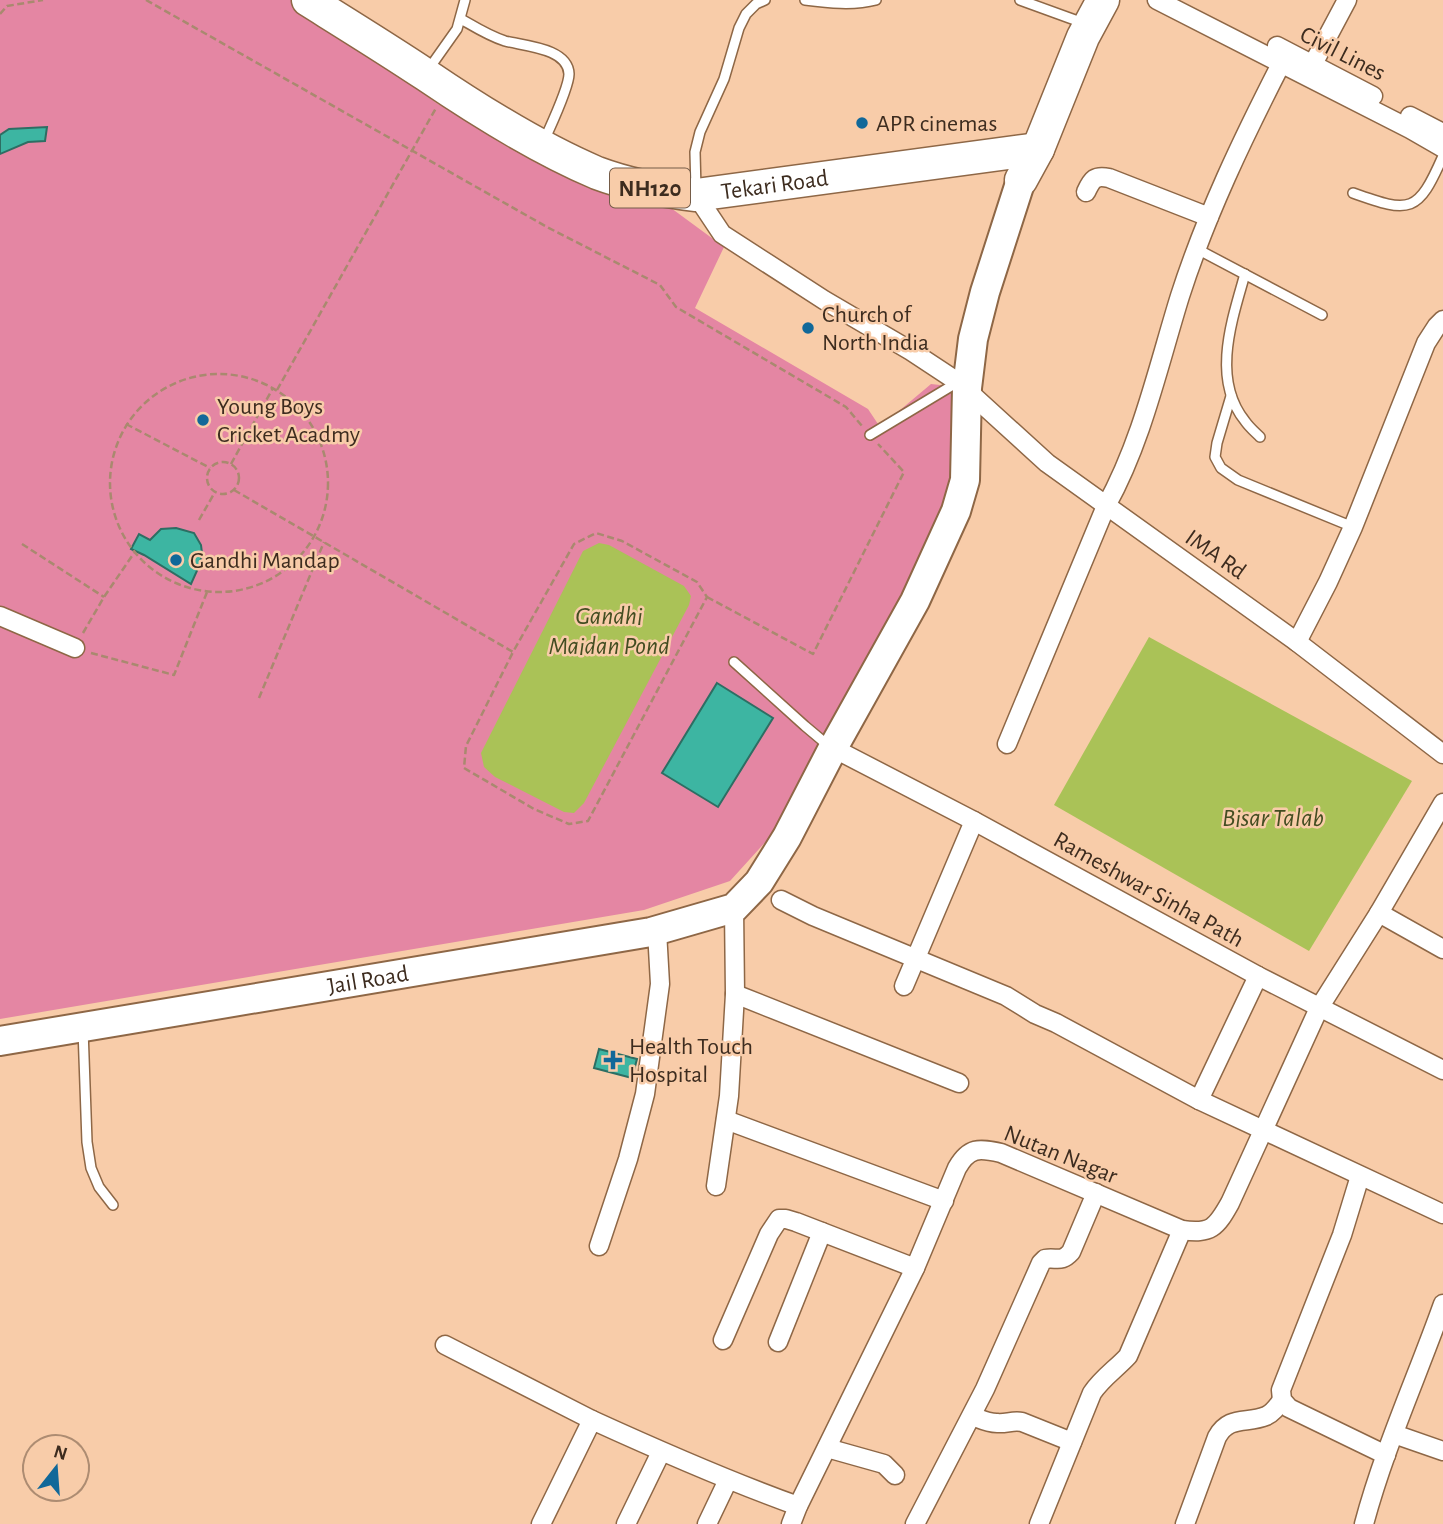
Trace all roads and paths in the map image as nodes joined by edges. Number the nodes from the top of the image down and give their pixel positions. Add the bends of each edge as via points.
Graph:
1 (43, 0) edge
2 (146, 0) edge
3 (309, 0) edge
4 (465, 0) edge
5 (765, 0) edge
6 (805, 0) edge
7 (876, 0) edge
8 (1020, 0) edge
9 (1103, 0) edge
10 (1157, 0) edge
11 (1182, 0) edge
12 (1348, 0) edge
13 (1081, 10) edge
14 (0, 14) edge
15 (461, 19) junction
16 (1282, 62) junction
17 (1313, 64) junction
18 (437, 82) junction
19 (1443, 133) edge
20 (542, 146) junction
21 (1443, 148) edge
22 (412, 150) junction
23 (1443, 156) edge
24 (1026, 160) junction
25 (1086, 192) dead end
26 (1353, 193) dead end
27 (696, 195) junction
28 (1209, 216) junction
29 (1197, 249) junction
30 (1245, 274) junction
31 (1322, 315) dead end
32 (1443, 320) edge
33 (963, 385) junction
34 (275, 389) junction
35 (1231, 396) junction
36 (126, 424) junction
37 (870, 435) junction
38 (1260, 437) dead end
39 (231, 464) junction
40 (210, 468) junction
41 (234, 489) junction
42 (215, 492) junction
43 (1106, 506) junction
44 (199, 520) dead end
45 (1353, 527) junction
46 (316, 537) junction
47 (324, 542) junction
48 (22, 544) dead end
49 (134, 553) junction
50 (207, 592) junction
51 (104, 597) junction
52 (707, 597) junction
53 (0, 616) edge
54 (1297, 642) junction
55 (75, 648) junction
56 (513, 652) junction
57 (734, 662) dead end
58 (259, 698) dead end
59 (1007, 744) dead end
60 (832, 748) junction
61 (1443, 754) edge
62 (1443, 803) edge
63 (974, 821) junction
64 (781, 900) dead end
65 (734, 908) junction
66 (1379, 913) junction
67 (657, 931) junction
68 (1443, 949) edge
69 (915, 958) junction
70 (1258, 976) junction
71 (904, 986) dead end
72 (735, 994) junction
73 (1320, 1008) junction
74 (83, 1027) junction
75 (0, 1041) edge
76 (1443, 1070) edge
77 (959, 1083) dead end
78 (1199, 1100) junction
79 (726, 1120) junction
80 (1262, 1131) junction
81 (1360, 1176) junction
82 (716, 1186) dead end
83 (1096, 1193) junction
84 (944, 1201) junction
85 (113, 1205) dead end
86 (1443, 1214) edge
87 (1182, 1230) junction
88 (822, 1232) junction
89 (599, 1246) dead end
90 (915, 1268) junction
91 (1443, 1304) edge
92 (723, 1340) dead end
93 (778, 1342) dead end
94 (445, 1345) dead end
95 (1282, 1401) junction
96 (972, 1416) junction
97 (592, 1420) junction
98 (1394, 1434) junction
99 (1072, 1442) junction
100 (827, 1448) junction
101 (1443, 1451) edge
102 (661, 1452) junction
103 (1386, 1455) junction
104 (895, 1475) dead end
105 (728, 1480) junction
106 (798, 1506) junction
107 (541, 1524) edge
108 (626, 1524) edge
109 (707, 1524) edge
110 (791, 1524) edge
111 (915, 1524) edge
112 (1040, 1524) edge
113 (1185, 1524) edge
114 (1364, 1524) edge

1 - 14 path via 7,6
2 - 22 path
3 - 18 highway, Tekari Road / NH120
4 - 15 lane
5 - 27 lane via 746,14 739,28 724,79 700,132 695,152
6 - 7 lane via 854,4
8 - 13 lane
9 - 24 highway
10 - 16 street
11 - 17 street, Civil Lines
12 - 17 street
13 - 24 highway via 1060,51
15 - 18 lane
15 - 20 lane via 506,41 555,54 565,62 568,83
16 - 21 street
16 - 28 street
17 - 19 street, Civil Lines
18 - 20 highway, Tekari Road / NH120
18 - 22 path
20 - 27 highway, Tekari Road / NH120 via 629,183
22 - 34 path
22 - 37 path via 660,285 676,307 846,407
23 - 26 lane via 1430,186 1410,204 1387,205
24 - 27 highway, Tekari Road / NH120
24 - 33 main road via 985,292
25 - 28 street via 1094,179 1110,178
27 - 33 street, IMA Rd via 722,233
28 - 29 street
29 - 30 lane
29 - 43 street via 1138,438
30 - 31 lane
30 - 35 lane via 1227,344
32 - 45 street via 1426,343
33 - 37 lane
33 - 43 street, IMA Rd via 1046,463
33 - 60 main road via 965,480 956,511 915,601
34 - 36 path via 242,376 209,374 177,382 148,399
34 - 39 path
34 - 46 path via 299,407 326,456 328,497
35 - 38 lane
35 - 45 lane via 1217,443 1215,457 1220,468 1238,480
36 - 40 path
36 - 49 path via 110,467 109,490 121,534
37 - 52 path via 904,472 813,654
39 - 40 path via 217,463
39 - 41 path via 239,476
40 - 42 path via 206,478
41 - 42 path via 225,494
41 - 46 path
42 - 44 path
43 - 54 street, IMA Rd
43 - 59 street
45 - 54 street
46 - 47 path
46 - 50 path via 288,569 270,581 228,593
47 - 56 path
47 - 58 path
48 - 51 path
49 - 50 path via 179,586
49 - 51 path
50 - 55 path via 174,675
51 - 55 path
52 - 56 path via 697,582 622,541 596,533 573,544
52 - 56 path via 588,821 569,824 464,768 466,746
53 - 55 street
54 - 61 street, IMA Rd
57 - 60 lane
60 - 63 street, Rameshwar Sinha Path
60 - 65 main road via 788,837 759,882
62 - 66 street
63 - 69 street
63 - 70 street, Rameshwar Sinha Path
64 - 69 street
65 - 67 main road, Jail Road
65 - 72 street
66 - 68 street
66 - 73 street
67 - 74 main road, Jail Road
67 - 89 street via 660,984 645,1094
69 - 71 street
69 - 78 street via 1006,996
70 - 73 street, Rameshwar Sinha Path
70 - 78 street
72 - 77 street
72 - 79 street
73 - 76 street, Rameshwar Sinha Path
73 - 80 street
74 - 75 main road, Jail Road
74 - 85 lane via 91,1168
78 - 80 street
79 - 82 street
79 - 84 street
80 - 81 street
80 - 87 street via 1220,1220 1207,1231
81 - 86 street
81 - 95 street via 1329,1270 1285,1377
83 - 84 street, Nutan Nagar via 1002,1153 973,1150 963,1157
83 - 87 street, Nutan Nagar
83 - 96 street via 1071,1252 1066,1258 1041,1263
84 - 90 street, Nutan Nagar
87 - 99 street via 1128,1356 1092,1393
88 - 90 street
88 - 92 street via 779,1219
88 - 93 street
90 - 100 street, Nutan Nagar
91 - 98 street
94 - 97 street
95 - 103 street
95 - 113 street via 1266,1416 1222,1428
96 - 99 street via 991,1423 1022,1422
96 - 111 street
97 - 102 street
97 - 107 street
98 - 101 street
98 - 103 street
99 - 112 street
100 - 104 street via 884,1464
100 - 106 street, Nutan Nagar
102 - 105 street
102 - 108 street
103 - 114 street
105 - 106 street
105 - 109 street
106 - 110 street, Nutan Nagar

